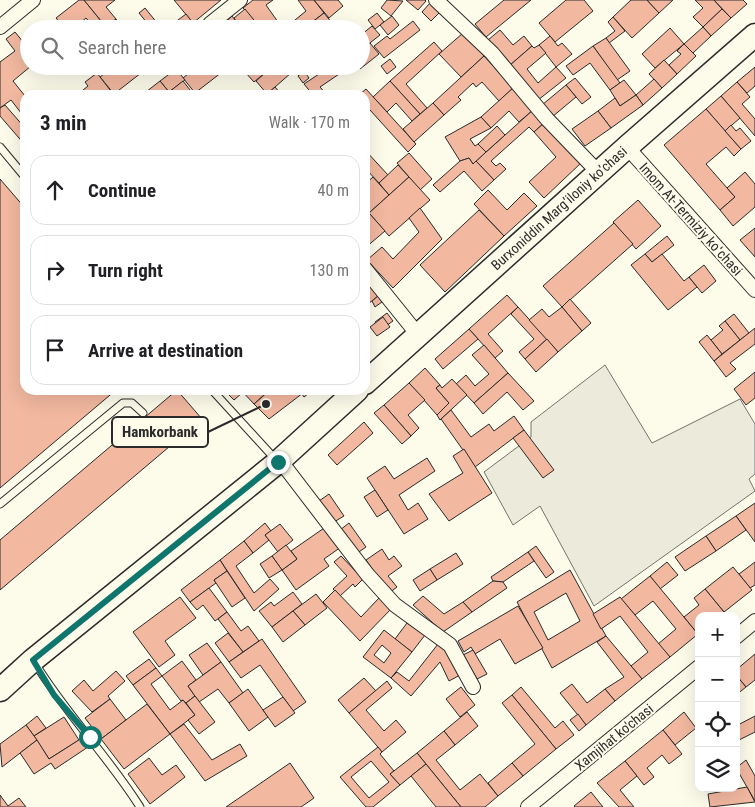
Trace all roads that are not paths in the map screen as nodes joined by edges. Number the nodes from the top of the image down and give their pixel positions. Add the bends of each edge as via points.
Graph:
1 (33, 0) edge
2 (240, 0) edge
3 (436, 0) edge
4 (215, 20) edge
5 (0, 27) edge
6 (755, 35) edge
7 (0, 147) edge
8 (626, 147) junction
9 (20, 171) edge
10 (598, 172) junction
11 (370, 275) edge
12 (755, 290) edge
13 (419, 336) junction
14 (370, 379) edge
15 (217, 395) edge
16 (351, 395) edge
17 (143, 413) dead end
18 (278, 461) junction
19 (0, 504) edge
20 (755, 621) edge
21 (740, 634) edge
22 (33, 660) junction
23 (695, 671) edge
24 (473, 687) dead end
25 (0, 690) edge
26 (140, 807) edge
27 (528, 807) edge

1 - 5 street
2 - 4 street
3 - 10 street via 492,53 547,119
6 - 8 main road, Burxoniddin Marg’iloniy ko’chasi
7 - 9 lane
8 - 10 main road, Burxoniddin Marg’iloniy ko’chasi
8 - 12 street, Imom At-Termiziy koʻchasi
10 - 13 main road, Burxoniddin Marg’iloniy ko’chasi
11 - 13 street
13 - 14 main road, Burxoniddin Marg’iloniy ko’chasi
15 - 18 lane
16 - 18 main road
17 - 19 lane via 132,403 123,403
18 - 22 main road
18 - 24 street via 395,605 450,645
20 - 21 street
22 - 25 main road
22 - 26 lane via 54,695 123,779
23 - 27 street, Xamjihat ko'chasi

